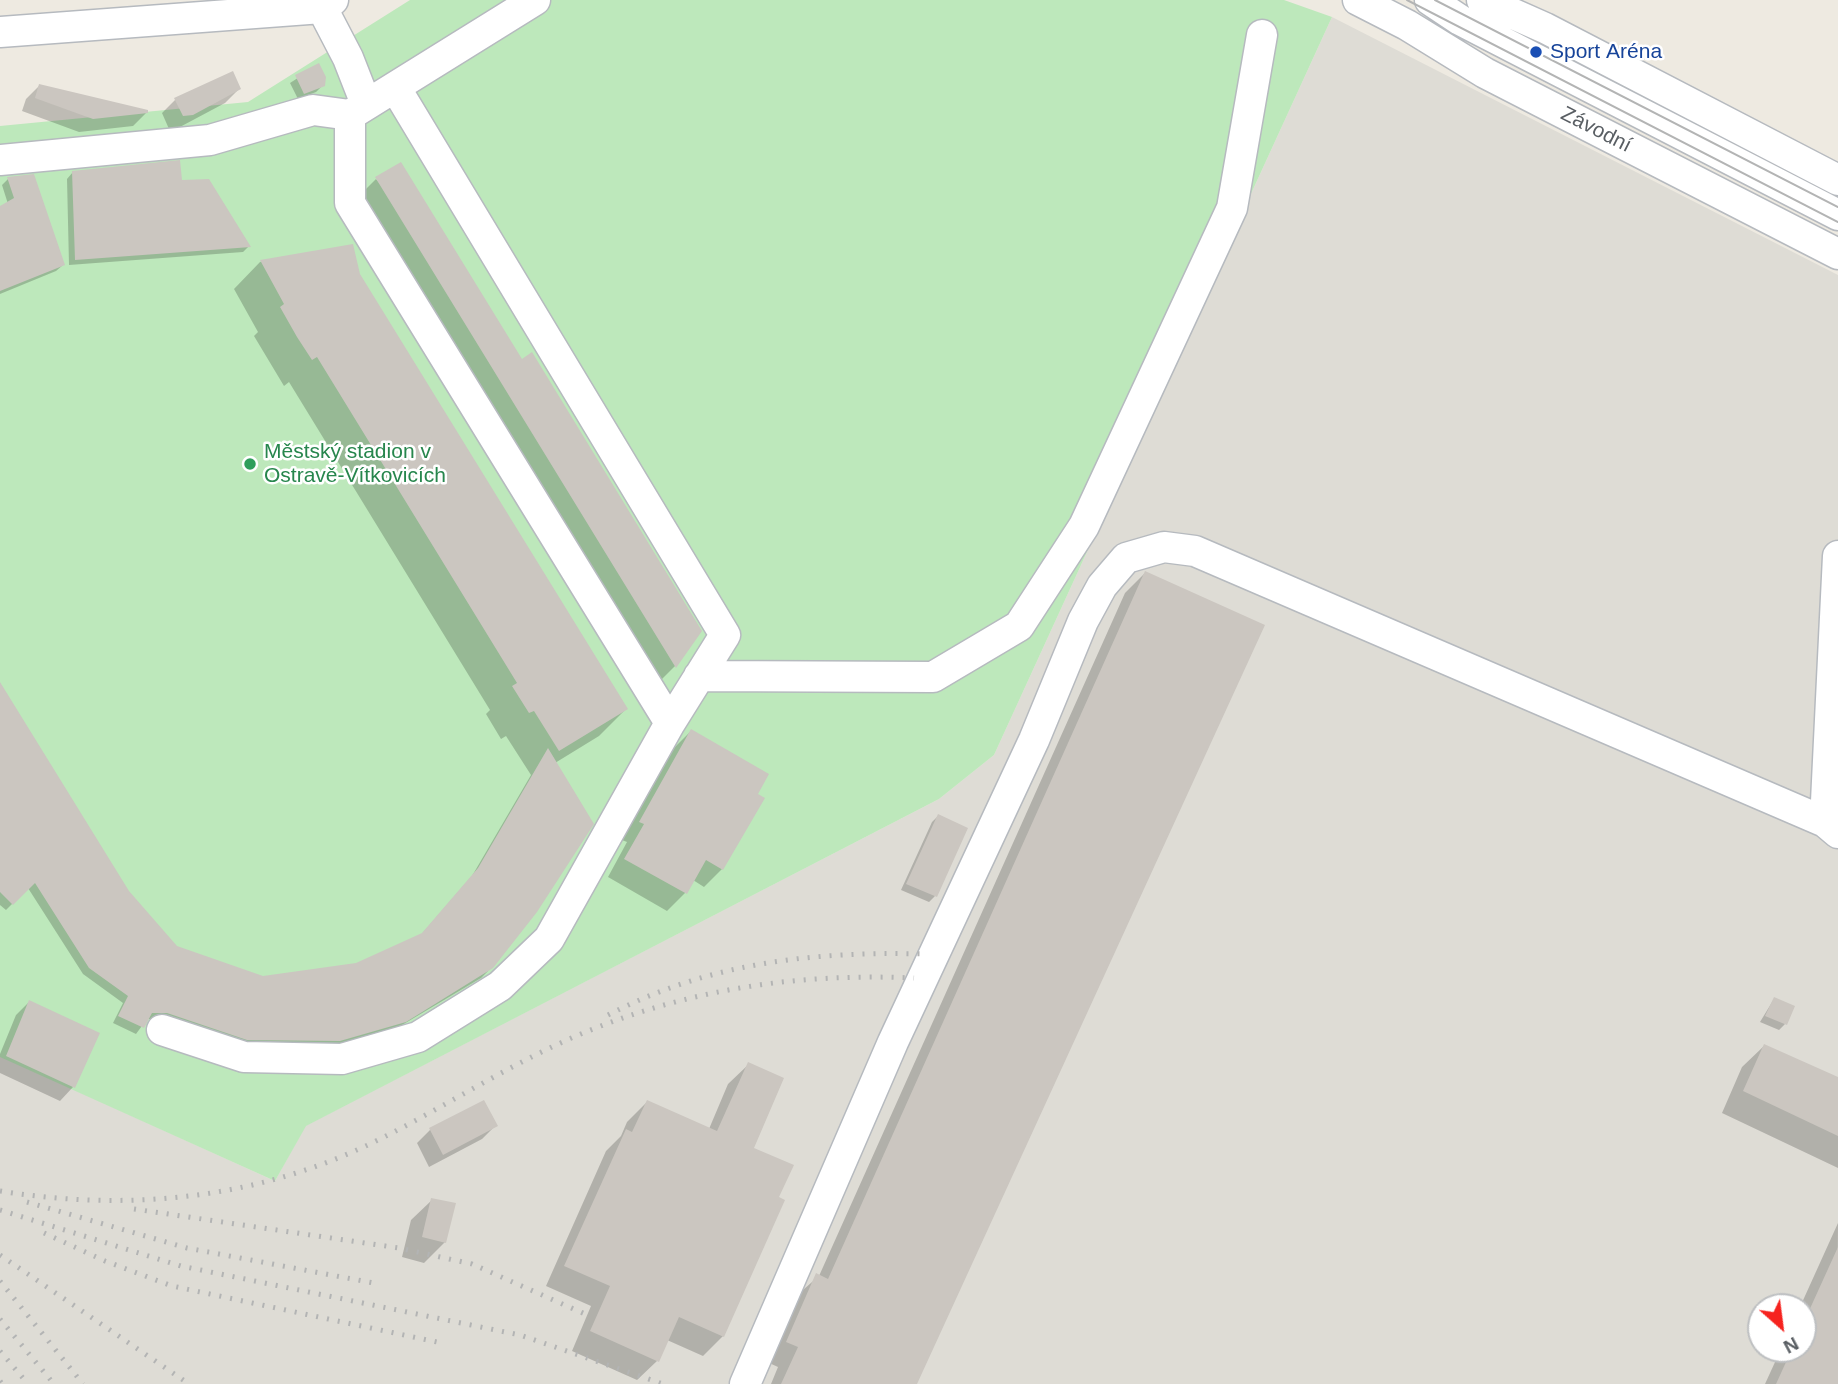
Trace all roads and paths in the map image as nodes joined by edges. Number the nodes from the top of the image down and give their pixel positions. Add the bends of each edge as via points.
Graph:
1 (534, 0) edge
2 (1358, 0) edge
3 (1401, 0) edge
4 (1430, 0) edge
5 (327, 4) edge
6 (1471, 10) edge
7 (0, 32) edge
8 (1262, 35) dead end
9 (394, 87) junction
10 (358, 110) junction
11 (0, 160) edge
12 (1838, 180) edge
13 (1838, 215) edge
14 (1838, 254) edge
15 (1838, 556) edge
16 (699, 676) junction
17 (670, 723) junction
18 (1832, 827) edge
19 (162, 1030) dead end
20 (745, 1384) edge

1 - 9 street
2 - 14 street, Závodní via 1485,73
3 - 6 street
4 - 6 street
5 - 7 street
5 - 10 street via 348,58
6 - 12 street via 1545,29
6 - 13 street
8 - 16 street via 1232,208 1084,526 1018,626 933,677
9 - 10 street
9 - 16 street via 725,635
10 - 11 street via 313,110 210,140
10 - 17 street via 350,202
15 - 18 street
16 - 17 street
17 - 19 street via 549,939 500,986 418,1037 342,1059 244,1057
18 - 20 street via 1195,551 1164,547 1126,558 1102,586 1083,621

